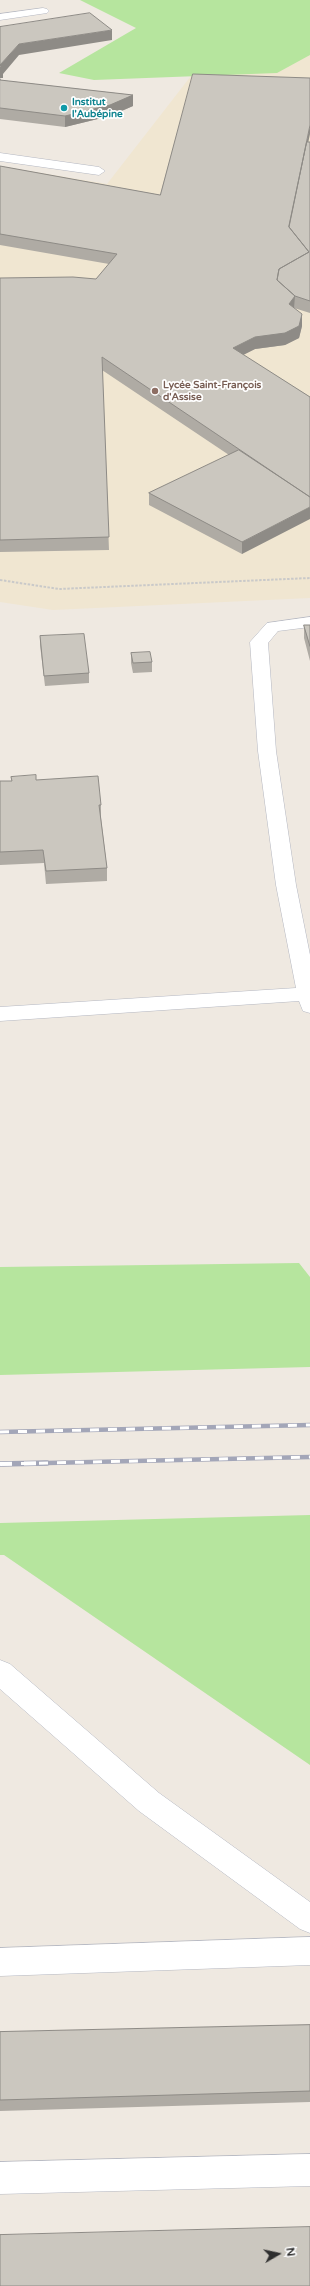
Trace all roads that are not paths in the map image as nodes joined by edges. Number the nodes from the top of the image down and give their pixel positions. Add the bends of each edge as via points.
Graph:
1 (43, 11) dead end
2 (0, 17) edge
3 (0, 156) edge
4 (99, 171) dead end
5 (310, 622) edge
6 (309, 1000) edge
7 (0, 1014) edge
8 (0, 1672) edge
9 (310, 1919) edge
10 (310, 1951) edge
11 (0, 1962) edge
12 (310, 2170) edge
13 (0, 2178) edge

1 - 2 lane
3 - 4 lane
5 - 6 lane via 273,627 259,642 267,751 286,885
6 - 7 lane
8 - 9 lane via 149,1802
10 - 11 lane
12 - 13 lane

